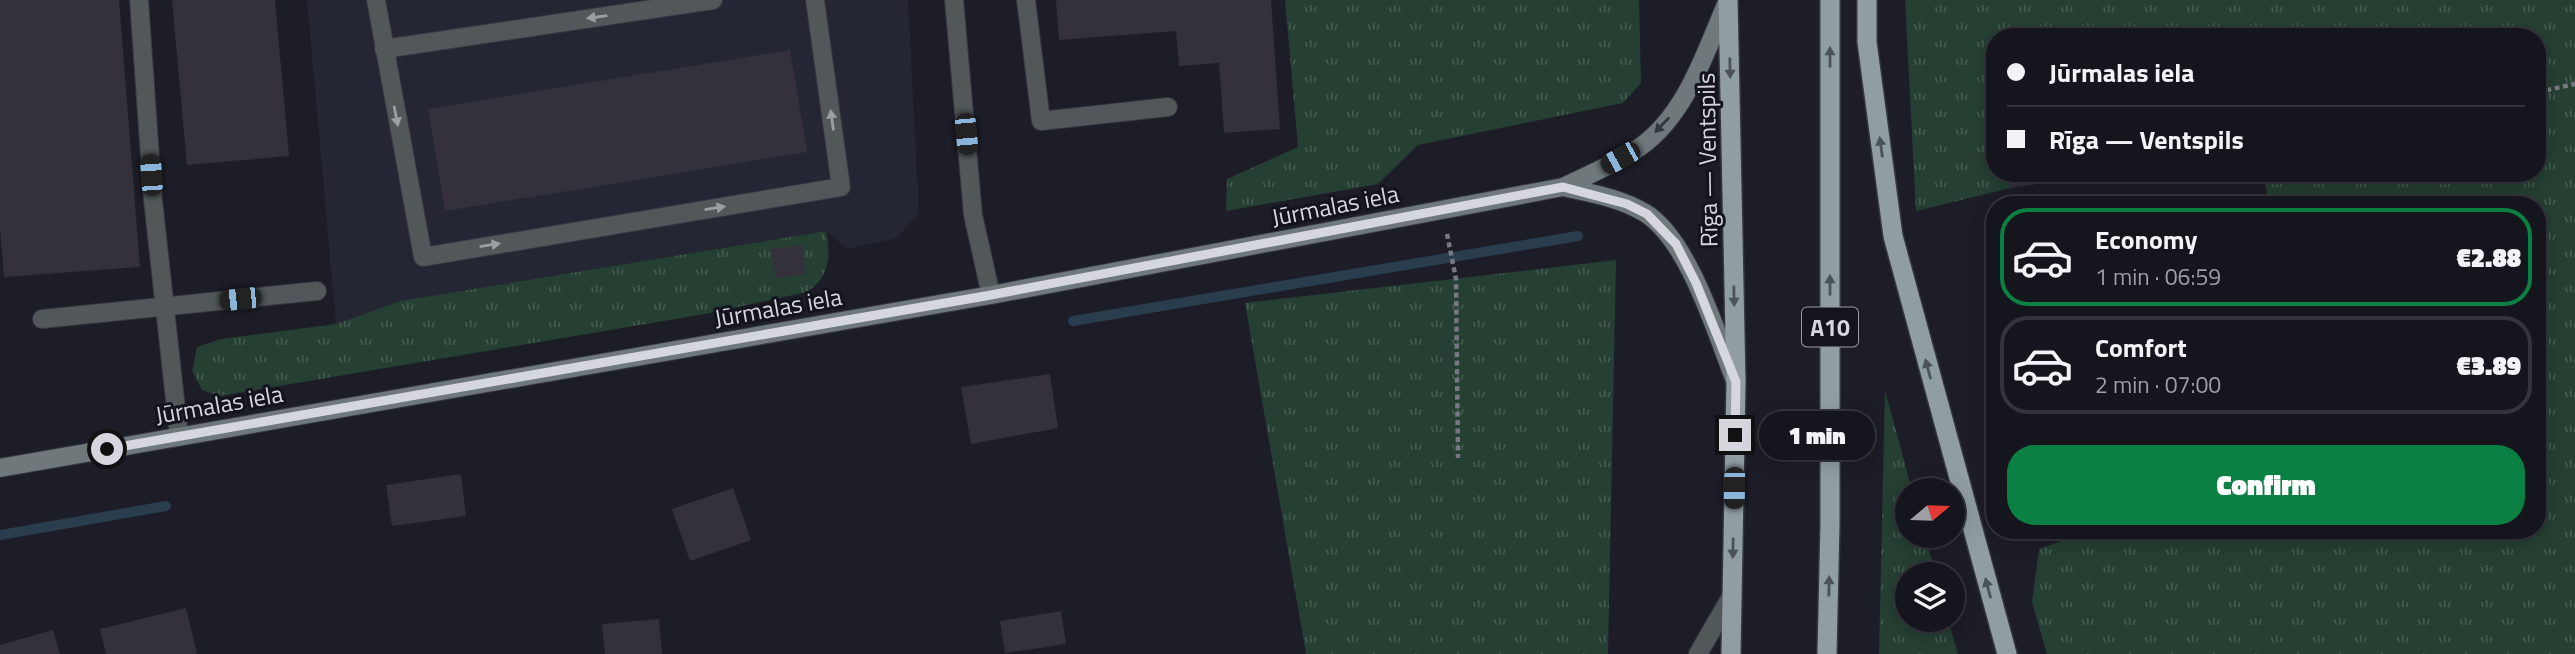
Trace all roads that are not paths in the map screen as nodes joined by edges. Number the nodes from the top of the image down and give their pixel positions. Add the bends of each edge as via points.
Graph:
1 (139, 0) edge
2 (376, 0) edge
3 (713, 0) edge
4 (815, 0) edge
5 (954, 0) edge
6 (1026, 0) edge
7 (1728, 0) edge
8 (1830, 0) edge
9 (1867, 0) edge
10 (384, 49) junction
11 (1168, 107) dead end
12 (1563, 187) junction
13 (317, 291) dead end
14 (991, 295) junction
15 (164, 307) junction
16 (42, 319) dead end
17 (1736, 382) junction
18 (179, 436) junction
19 (0, 468) edge
20 (1732, 595) junction
21 (1698, 654) edge
22 (1731, 654) edge
23 (1827, 654) edge
24 (2007, 654) edge

1 - 15 street
2 - 10 street
3 -> 10 street
10 -> 4 street via 423,257 841,187
5 - 14 street via 973,215
6 - 11 street via 1041,121
7 -> 12 main road via 1694,79 1672,114 1641,146
7 -> 17 highway, Rīga — Ventspils
23 -> 8 highway, A10
24 -> 9 highway via 1893,236 1867,42
12 - 14 main road, Jūrmalas iela
12 - 17 main road via 1647,214 1676,244
13 - 15 street
14 - 18 main road, Jūrmalas iela
15 - 16 street
15 - 18 street
17 -> 20 highway, Rīga — Ventspils
18 - 19 main road, Jūrmalas iela
20 - 21 street
20 - 22 highway, Rīga — Ventspils

